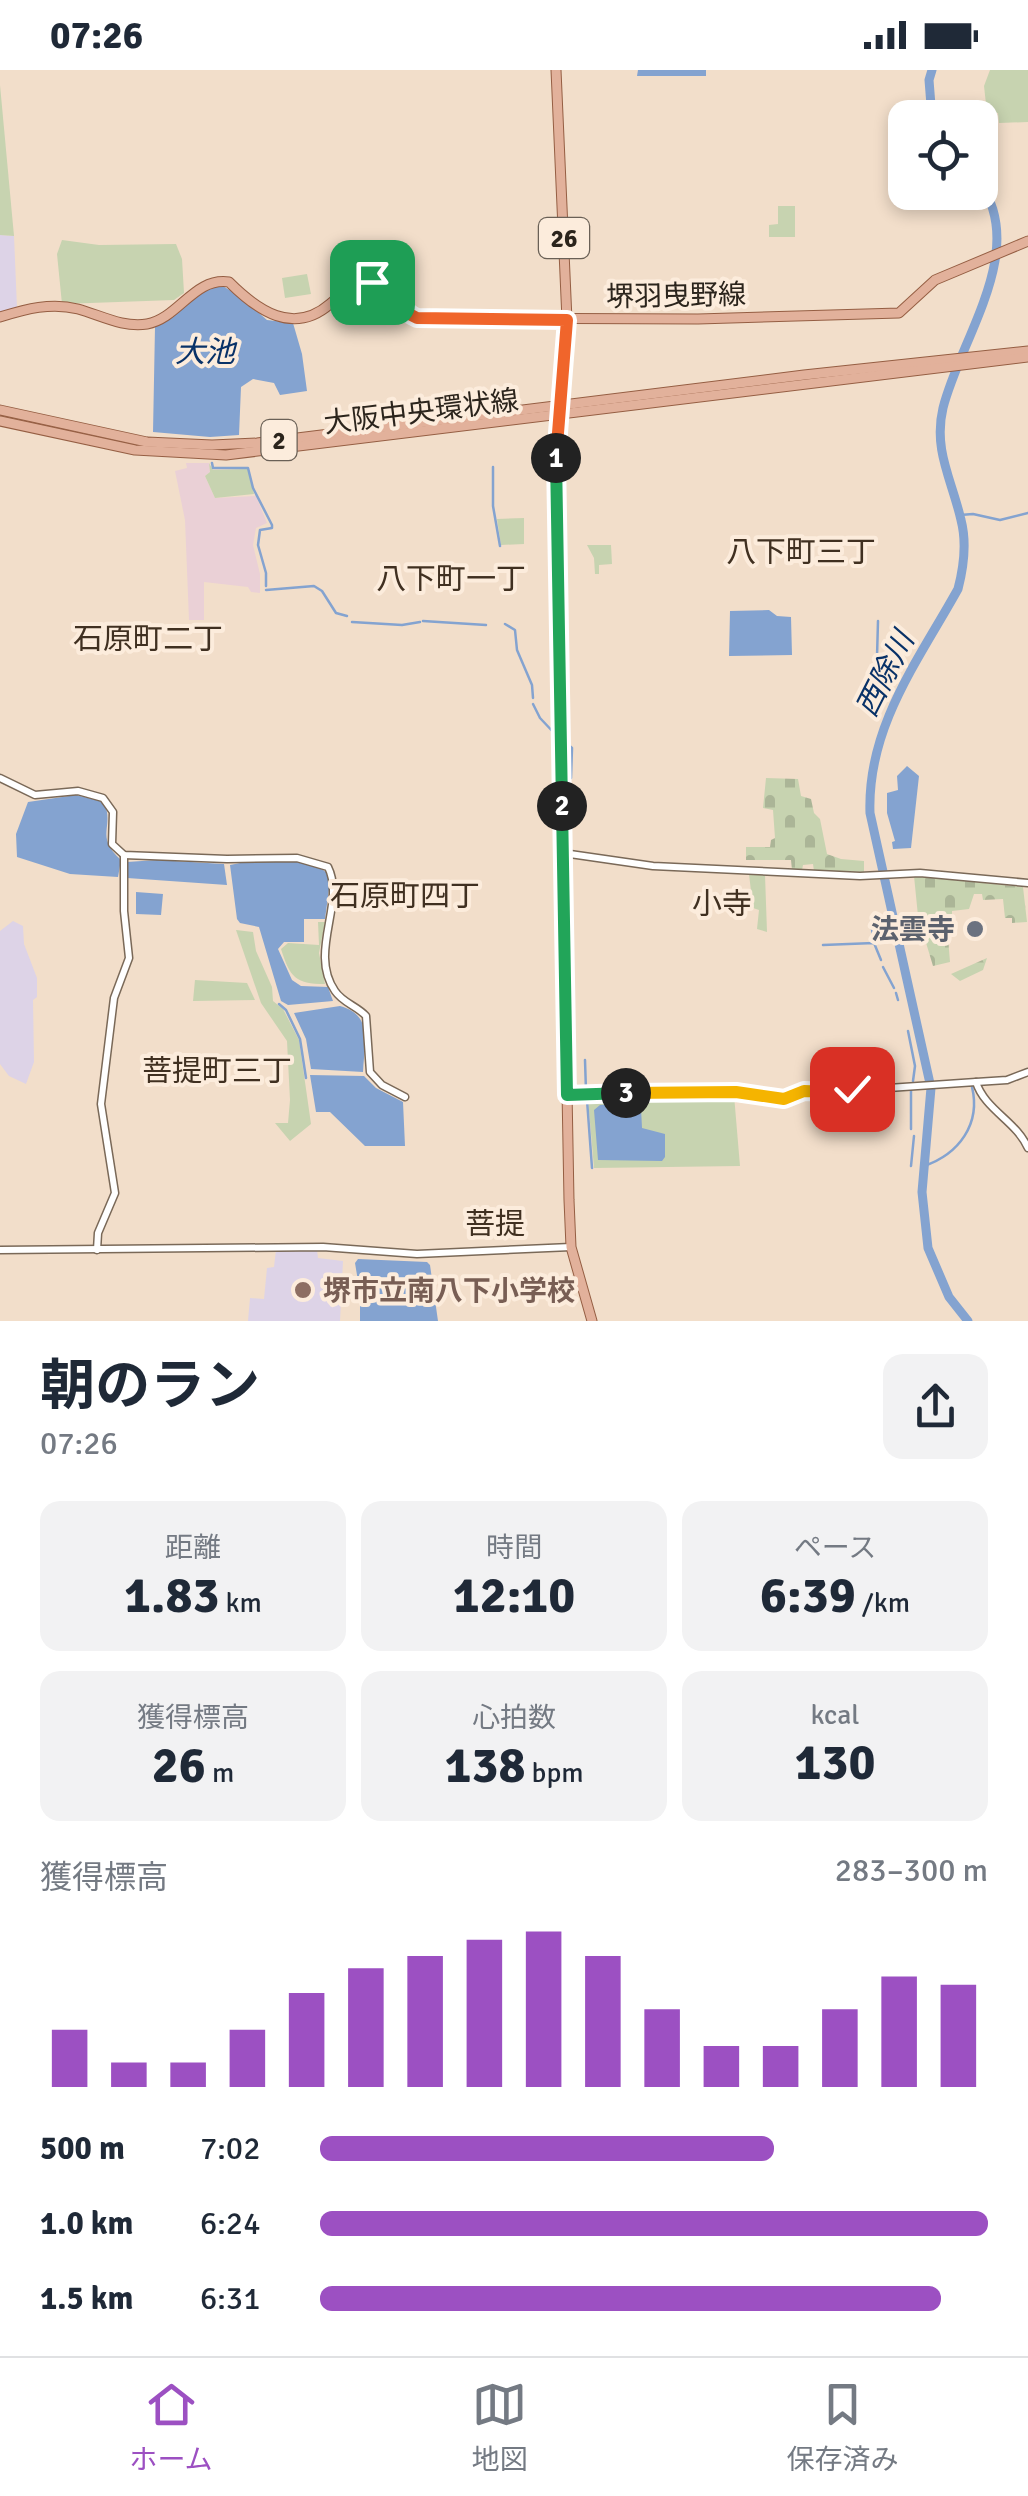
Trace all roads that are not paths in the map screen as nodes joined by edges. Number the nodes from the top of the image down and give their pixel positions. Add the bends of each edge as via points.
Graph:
1 (556, 70) edge
2 (1023, 243) edge
3 (0, 317) edge
4 (567, 320) junction
5 (1028, 354) edge
6 (972, 361) junction
7 (949, 363) junction
8 (914, 368) junction
9 (0, 410) edge
10 (558, 411) junction
11 (0, 422) edge
12 (0, 778) edge
13 (563, 853) junction
14 (124, 855) junction
15 (1028, 883) edge
16 (1028, 1072) edge
17 (976, 1082) junction
18 (567, 1095) junction
19 (405, 1098) dead end
20 (1028, 1148) edge
21 (571, 1247) junction
22 (0, 1250) edge
23 (97, 1250) junction
24 (592, 1321) edge

1 - 4 main road, 26
2 - 4 main road, 堺羽曳野線 via 935,280 899,312
3 - 4 main road, 堺羽曳野線 via 61,306 145,324 222,280 279,318 312,316 349,287 372,282 417,318
4 - 10 main road, 26
5 - 6 main road
5 - 6 main road
6 - 7 main road
6 - 7 main road
7 - 8 main road
7 - 8 main road
8 - 10 main road, 大阪中央環状線 / 2
9 - 10 main road, 大阪中央環状線 / 2 via 147,442 212,446
10 - 11 main road, 大阪中央環状線 / 2 via 226,455 135,450
10 - 13 main road, 26
12 - 14 street via 35,794 78,791 103,798 112,807 112,844
13 - 15 street via 653,866
13 - 18 main road, 26
14 - 19 street via 297,858 328,867 333,884 327,971 338,995 366,1016 370,1072
14 - 23 street via 129,958 114,998 101,1104 115,1193
16 - 17 street
17 - 18 street via 804,1091 784,1099 736,1092
17 - 20 street
18 - 21 main road, 26
21 - 23 street via 417,1254
21 - 24 main road, 26
22 - 23 street

